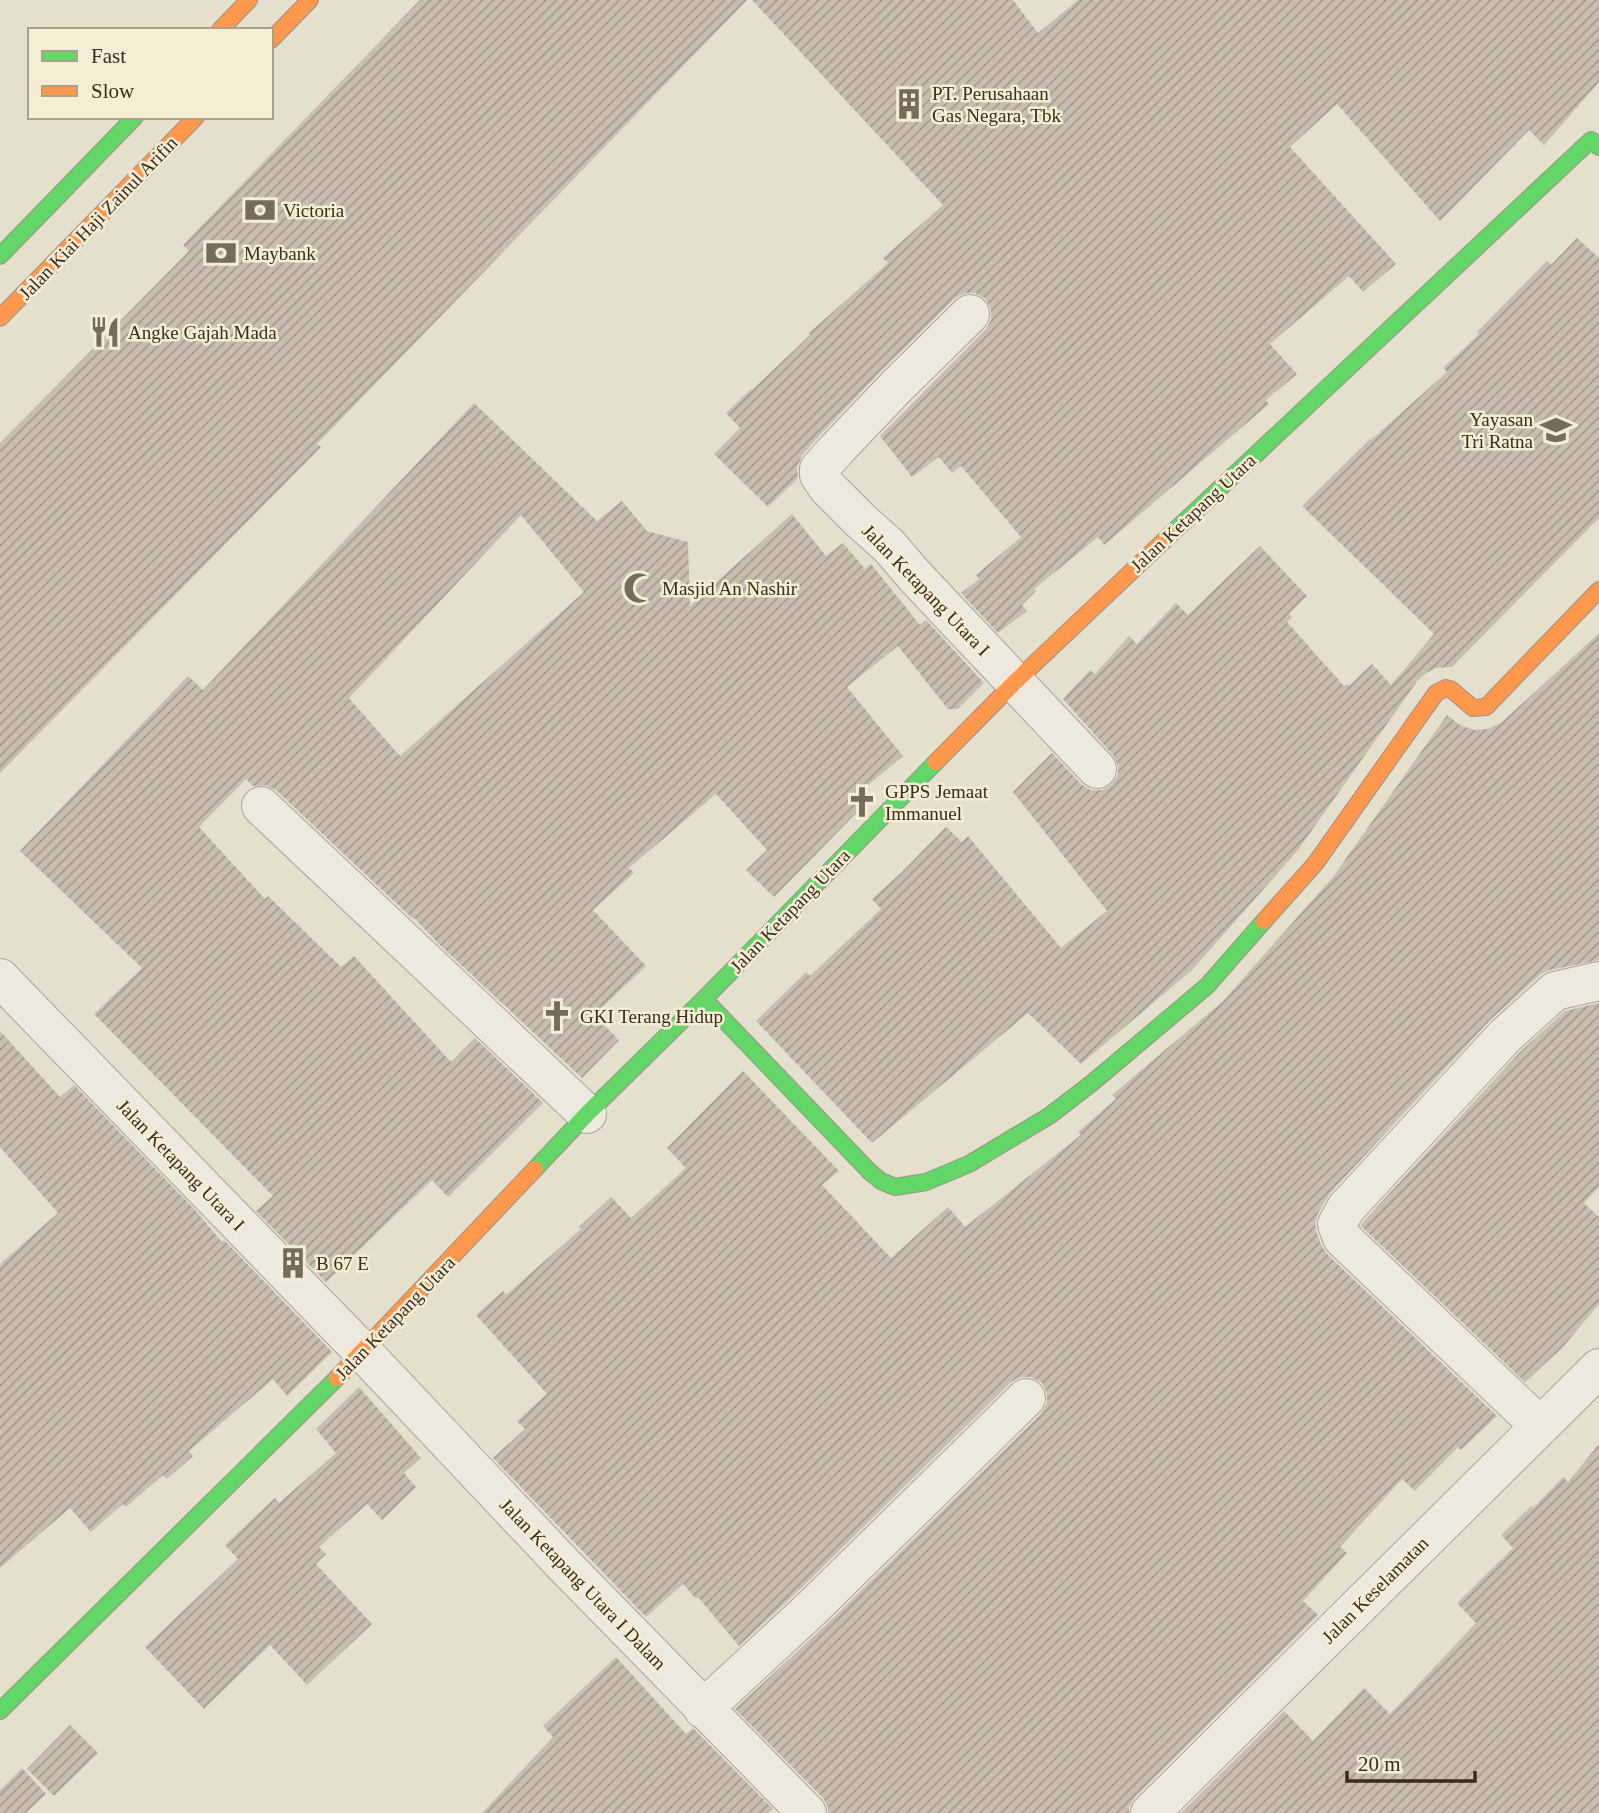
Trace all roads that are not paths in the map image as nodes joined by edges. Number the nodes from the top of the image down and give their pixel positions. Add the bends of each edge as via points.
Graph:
1 (249, 0) edge
2 (310, 0) edge
3 (222, 28) edge
4 (273, 38) edge
5 (133, 119) edge
6 (194, 119) edge
7 (1596, 139) edge
8 (0, 256) edge
9 (970, 314) dead end
10 (0, 318) edge
11 (1599, 590) edge
12 (1014, 683) junction
13 (1097, 769) dead end
14 (261, 806) dead end
15 (0, 978) edge
16 (1599, 981) edge
17 (704, 999) junction
18 (587, 1114) junction
19 (363, 1352) junction
20 (1599, 1368) edge
21 (1026, 1398) dead end
22 (1540, 1426) junction
23 (703, 1709) junction
24 (0, 1711) edge
25 (807, 1813) edge
26 (1150, 1813) edge

1 - 3 street
2 - 4 street
5 - 8 street via 90,171
6 - 10 street, Jalan Kiai Haji Zainul Arifin via 113,194
7 - 12 street, Jalan Ketapang Utara
9 - 12 street, Jalan Ketapang Utara I via 836,450 819,475
11 - 17 street via 1486,706 1473,708 1446,688 1436,694 1315,864 1207,986 1049,1116 969,1164 926,1182 895,1187 881,1181
12 - 13 street
12 - 17 street, Jalan Ketapang Utara
14 - 18 street
15 - 19 street, Jalan Ketapang Utara I
16 - 22 street via 1555,991 1505,1036 1346,1208 1337,1224 1342,1238
17 - 18 street, Jalan Ketapang Utara
18 - 19 street, Jalan Ketapang Utara
19 - 23 street, Jalan Ketapang Utara I Dalam
19 - 24 street, Jalan Ketapang Utara
20 - 22 street, Jalan Keselamatan
21 - 23 street
22 - 26 street, Jalan Keselamatan
23 - 25 street, Jalan Ketapang Utara I Dalam

